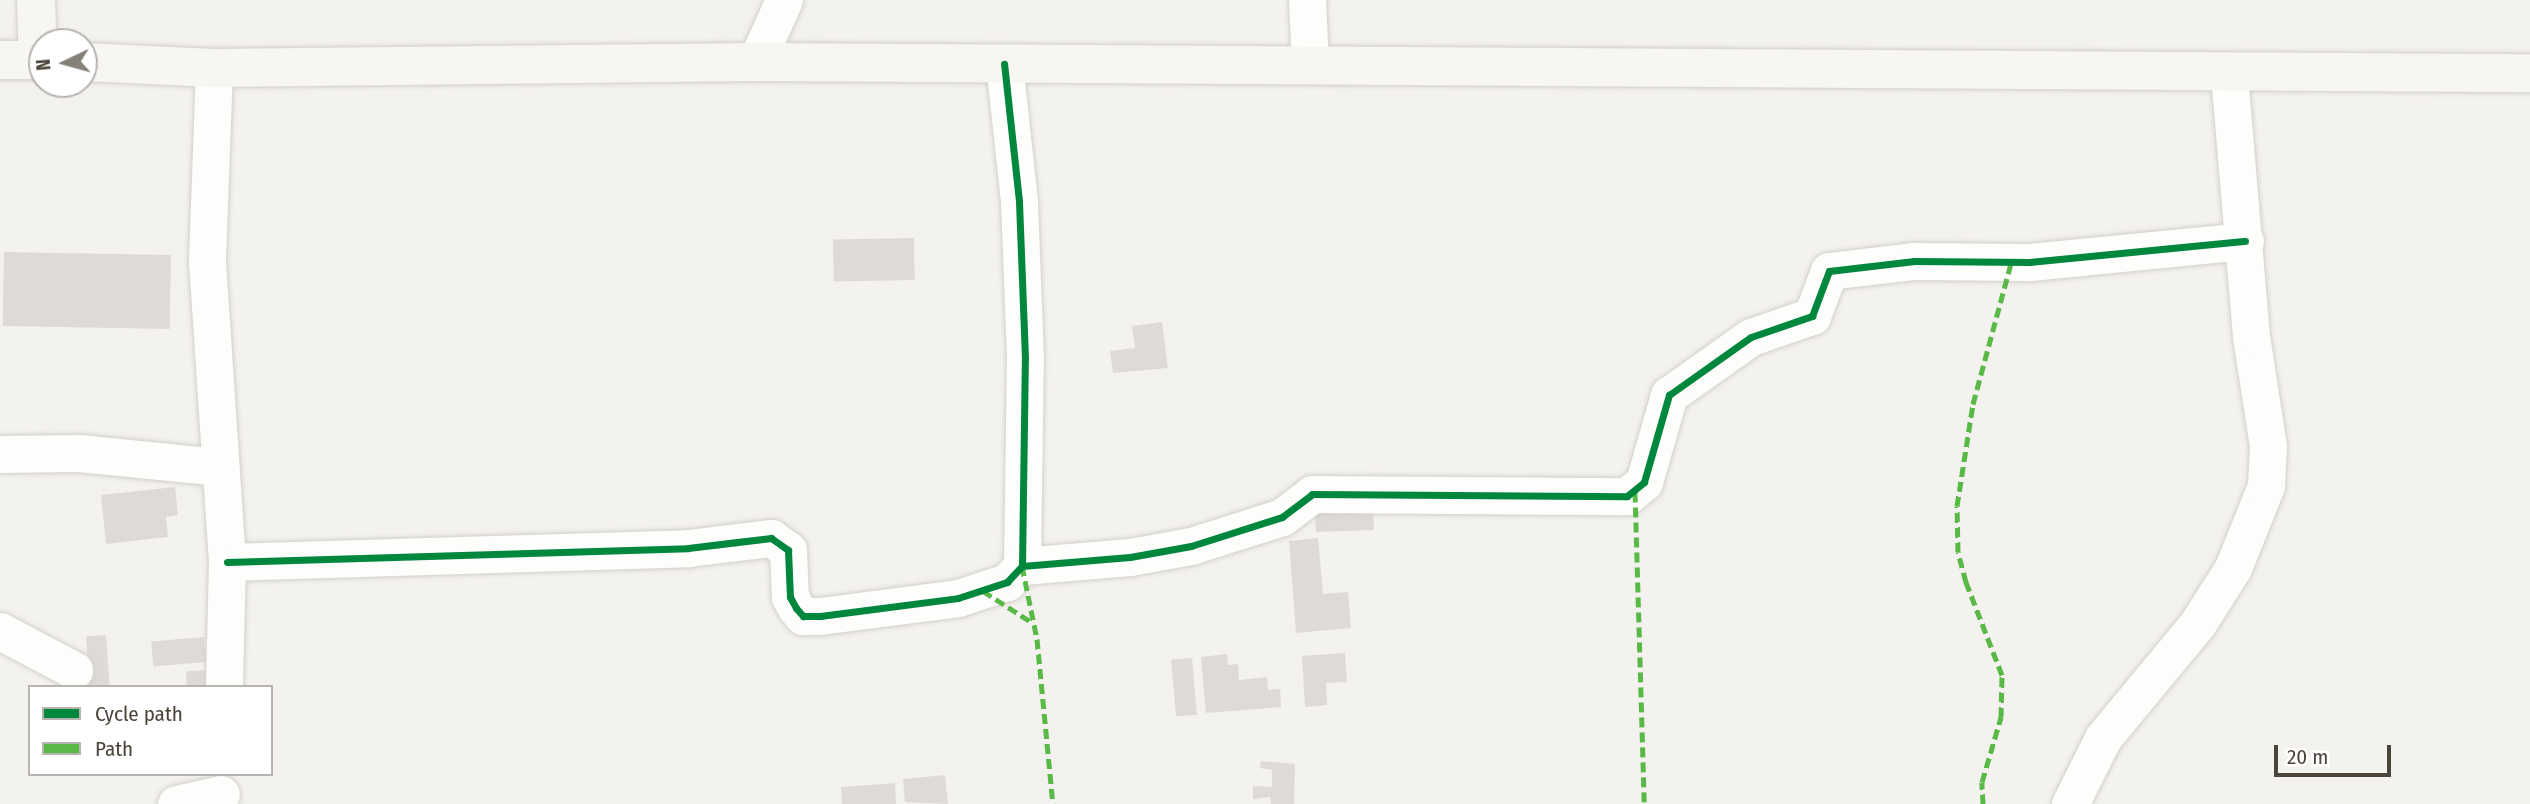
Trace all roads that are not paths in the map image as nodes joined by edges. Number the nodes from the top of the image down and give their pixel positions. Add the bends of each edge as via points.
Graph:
1 (36, 0) edge
2 (784, 0) edge
3 (1307, 0) edge
4 (38, 28) edge
5 (0, 60) edge
6 (28, 60) edge
7 (756, 62) junction
8 (98, 63) edge
9 (1004, 64) junction
10 (1310, 64) junction
11 (214, 68) junction
12 (2530, 73) edge
13 (2229, 74) junction
14 (2245, 241) junction
15 (0, 454) edge
16 (220, 467) junction
17 (227, 562) junction
18 (1022, 566) junction
19 (0, 631) edge
20 (74, 670) dead end
21 (224, 685) edge
22 (221, 791) edge
23 (176, 804) edge
24 (2070, 804) edge

1 - 4 main road
2 - 7 street
3 - 10 street
5 - 6 main road
7 - 9 main road
7 - 11 main road
8 - 11 main road
9 - 10 main road
9 - 18 street via 1019,201 1024,332
10 - 13 main road
11 - 16 street via 207,261
12 - 13 main road
13 - 14 street
14 - 18 street via 2030,262 1924,260 1829,271 1812,316 1751,337 1669,395 1644,482 1627,496 1312,494 1282,517 1191,546
14 - 24 street via 2250,336 2268,446 2266,486 2233,568 2198,623 2103,738
15 - 16 street via 79,453
16 - 17 street
17 - 18 street via 688,548 771,538 788,550 790,597 803,616 983,592 1007,582
17 - 21 street
19 - 20 street
22 - 23 street

